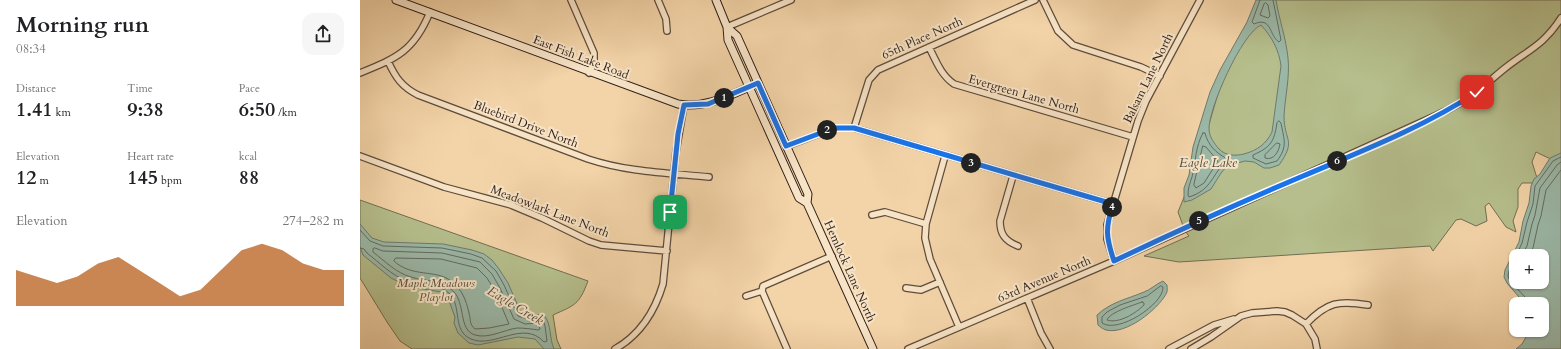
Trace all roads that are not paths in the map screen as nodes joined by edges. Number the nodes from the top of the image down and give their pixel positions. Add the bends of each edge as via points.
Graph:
1 (396, 0) edge
2 (571, 0) edge
3 (658, 0) edge
4 (716, 0) edge
5 (789, 0) edge
6 (1034, 0) edge
7 (1043, 0) edge
8 (1200, 0) edge
9 (430, 12) junction
10 (1561, 18) edge
11 (728, 27) junction
12 (667, 31) dead end
13 (930, 47) junction
14 (388, 61) junction
15 (589, 72) junction
16 (360, 73) edge
17 (1160, 76) junction
18 (758, 83) junction
19 (749, 87) junction
20 (684, 105) junction
21 (854, 128) junction
22 (1133, 137) junction
23 (786, 146) junction
24 (360, 156) edge
25 (946, 156) junction
26 (673, 174) junction
27 (1013, 176) junction
28 (709, 177) dead end
29 (807, 203) junction
30 (1113, 204) junction
31 (872, 215) dead end
32 (926, 224) junction
33 (1018, 246) dead end
34 (666, 251) junction
35 (832, 256) junction
36 (1114, 261) junction
37 (940, 282) junction
38 (906, 288) dead end
39 (762, 291) junction
40 (746, 296) dead end
41 (1027, 298) junction
42 (1368, 305) dead end
43 (1236, 319) junction
44 (1306, 324) junction
45 (959, 327) junction
46 (1048, 348) edge
47 (615, 349) edge
48 (787, 349) edge
49 (873, 349) edge
50 (908, 349) edge
51 (1169, 349) edge
52 (1191, 349) edge
53 (1317, 349) edge

1 - 9 main road, East Fish Lake Road
2 - 15 street via 594,53 594,62
3 - 12 street via 666,19
4 - 11 main road, Hemlock Lane North
5 - 11 street
6 - 13 street, 65th Place North
7 - 17 street via 1058,31 1074,45 1141,67
8 - 17 street, Balsam Lane North
9 - 14 street via 416,40
9 - 15 main road, East Fish Lake Road
10 - 36 street, 63rd Avenue North via 1540,44 1504,68 1459,104
11 - 18 main road, Hemlock Lane North via 737,36
11 - 19 main road, Hemlock Lane North via 728,40
13 - 21 street, 65th Place North via 885,66 873,74 866,86
13 - 22 street, Evergreen Lane North via 942,73 954,84
14 - 16 street
14 - 26 street, Bluebird Drive North via 398,81 418,95 600,163
15 - 20 main road, East Fish Lake Road
17 - 22 street, Balsam Lane North via 1144,106
18 - 19 main road, East Fish Lake Road
18 - 23 main road, Hemlock Lane North
19 - 20 main road, East Fish Lake Road via 708,104
19 - 29 main road, Hemlock Lane North via 799,198
20 - 26 street
21 - 23 street via 834,128
21 - 25 street
22 - 30 street, Balsam Lane North
23 - 29 main road, Hemlock Lane North via 808,194
24 - 34 street, Meadowlark Lane North via 444,187 511,205 589,241 602,245
25 - 27 street
25 - 32 street
26 - 28 street, Bluebird Drive North
26 - 34 street
27 - 30 street
27 - 33 street via 1000,227 1006,240
29 - 35 main road, Hemlock Lane North
30 - 36 street, Balsam Lane North via 1106,232
31 - 32 street via 885,212
32 - 37 street via 927,249
34 - 47 street via 663,284 653,310 637,332
35 - 39 street via 763,286
35 - 49 main road, Hemlock Lane North
36 - 41 street, 63rd Avenue North
37 - 38 street via 921,290
37 - 45 street
39 - 40 street
39 - 48 street
41 - 45 street, 63rd Avenue North
41 - 46 street
42 - 44 street via 1350,302 1334,304 1322,309
43 - 44 street via 1252,313 1285,312
43 - 51 street via 1214,325
43 - 52 street
44 - 53 street via 1315,339
45 - 50 street, 63rd Avenue North

